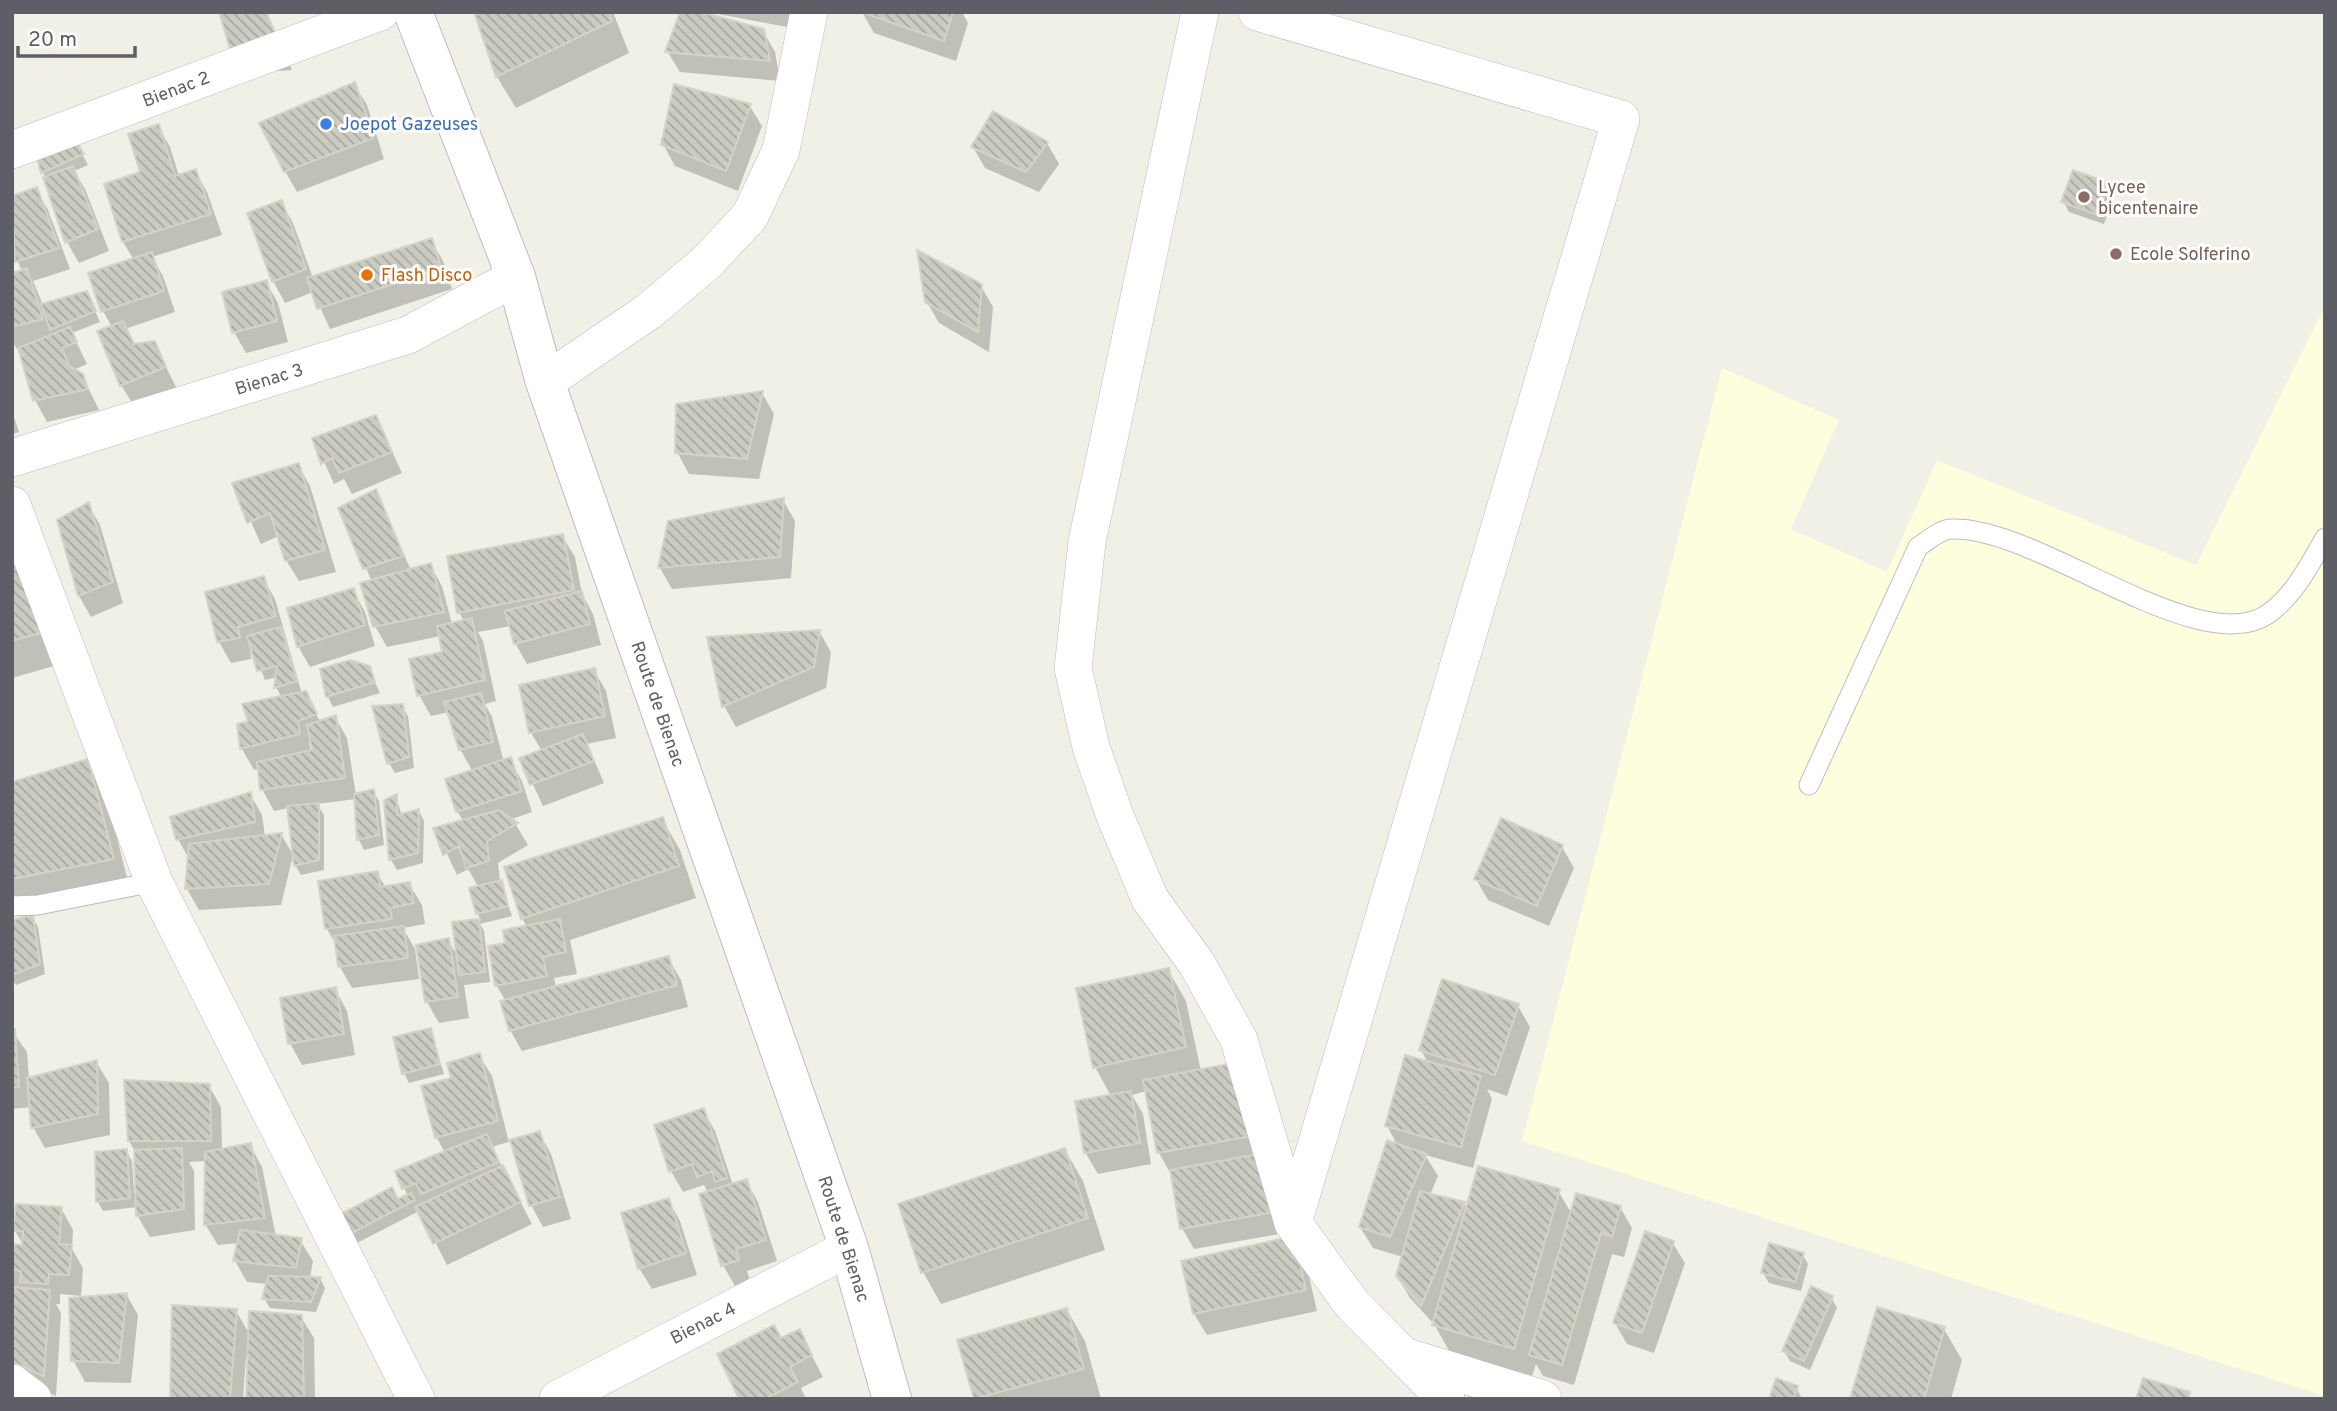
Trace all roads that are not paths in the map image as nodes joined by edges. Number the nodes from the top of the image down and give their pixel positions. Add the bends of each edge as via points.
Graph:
1 (380, 12) edge
2 (413, 12) edge
3 (808, 12) edge
4 (1200, 12) edge
5 (1257, 12) edge
6 (12, 150) edge
7 (516, 277) junction
8 (545, 382) junction
9 (12, 458) edge
10 (12, 505) edge
11 (2325, 538) edge
12 (1809, 785) dead end
13 (154, 882) junction
14 (12, 906) edge
15 (1293, 1223) junction
16 (849, 1248) junction
17 (1402, 1356) junction
18 (12, 1384) edge
19 (33, 1399) edge
20 (416, 1399) edge
21 (558, 1399) edge
22 (892, 1399) edge
23 (1446, 1399) edge
24 (1543, 1399) edge

1 - 6 street, Bienac 2
2 - 7 main road, Route de Bienac
3 - 8 street via 781,150 750,216 707,262 649,311
4 - 15 street via 1087,542 1073,667 1091,747 1150,899 1197,964 1239,1040
5 - 15 street via 1621,119
7 - 8 main road, Route de Bienac
7 - 9 street, Bienac 3 via 408,335
8 - 16 main road, Route de Bienac
10 - 13 street
11 - 12 lane via 2303,577 2271,613 2230,627 2183,617 2046,555 1985,534 1949,528 1919,547
13 - 14 lane
13 - 20 street
15 - 17 street via 1352,1304
16 - 21 street, Bienac 4
16 - 22 main road, Route de Bienac
17 - 23 street
17 - 24 street
18 - 19 street

